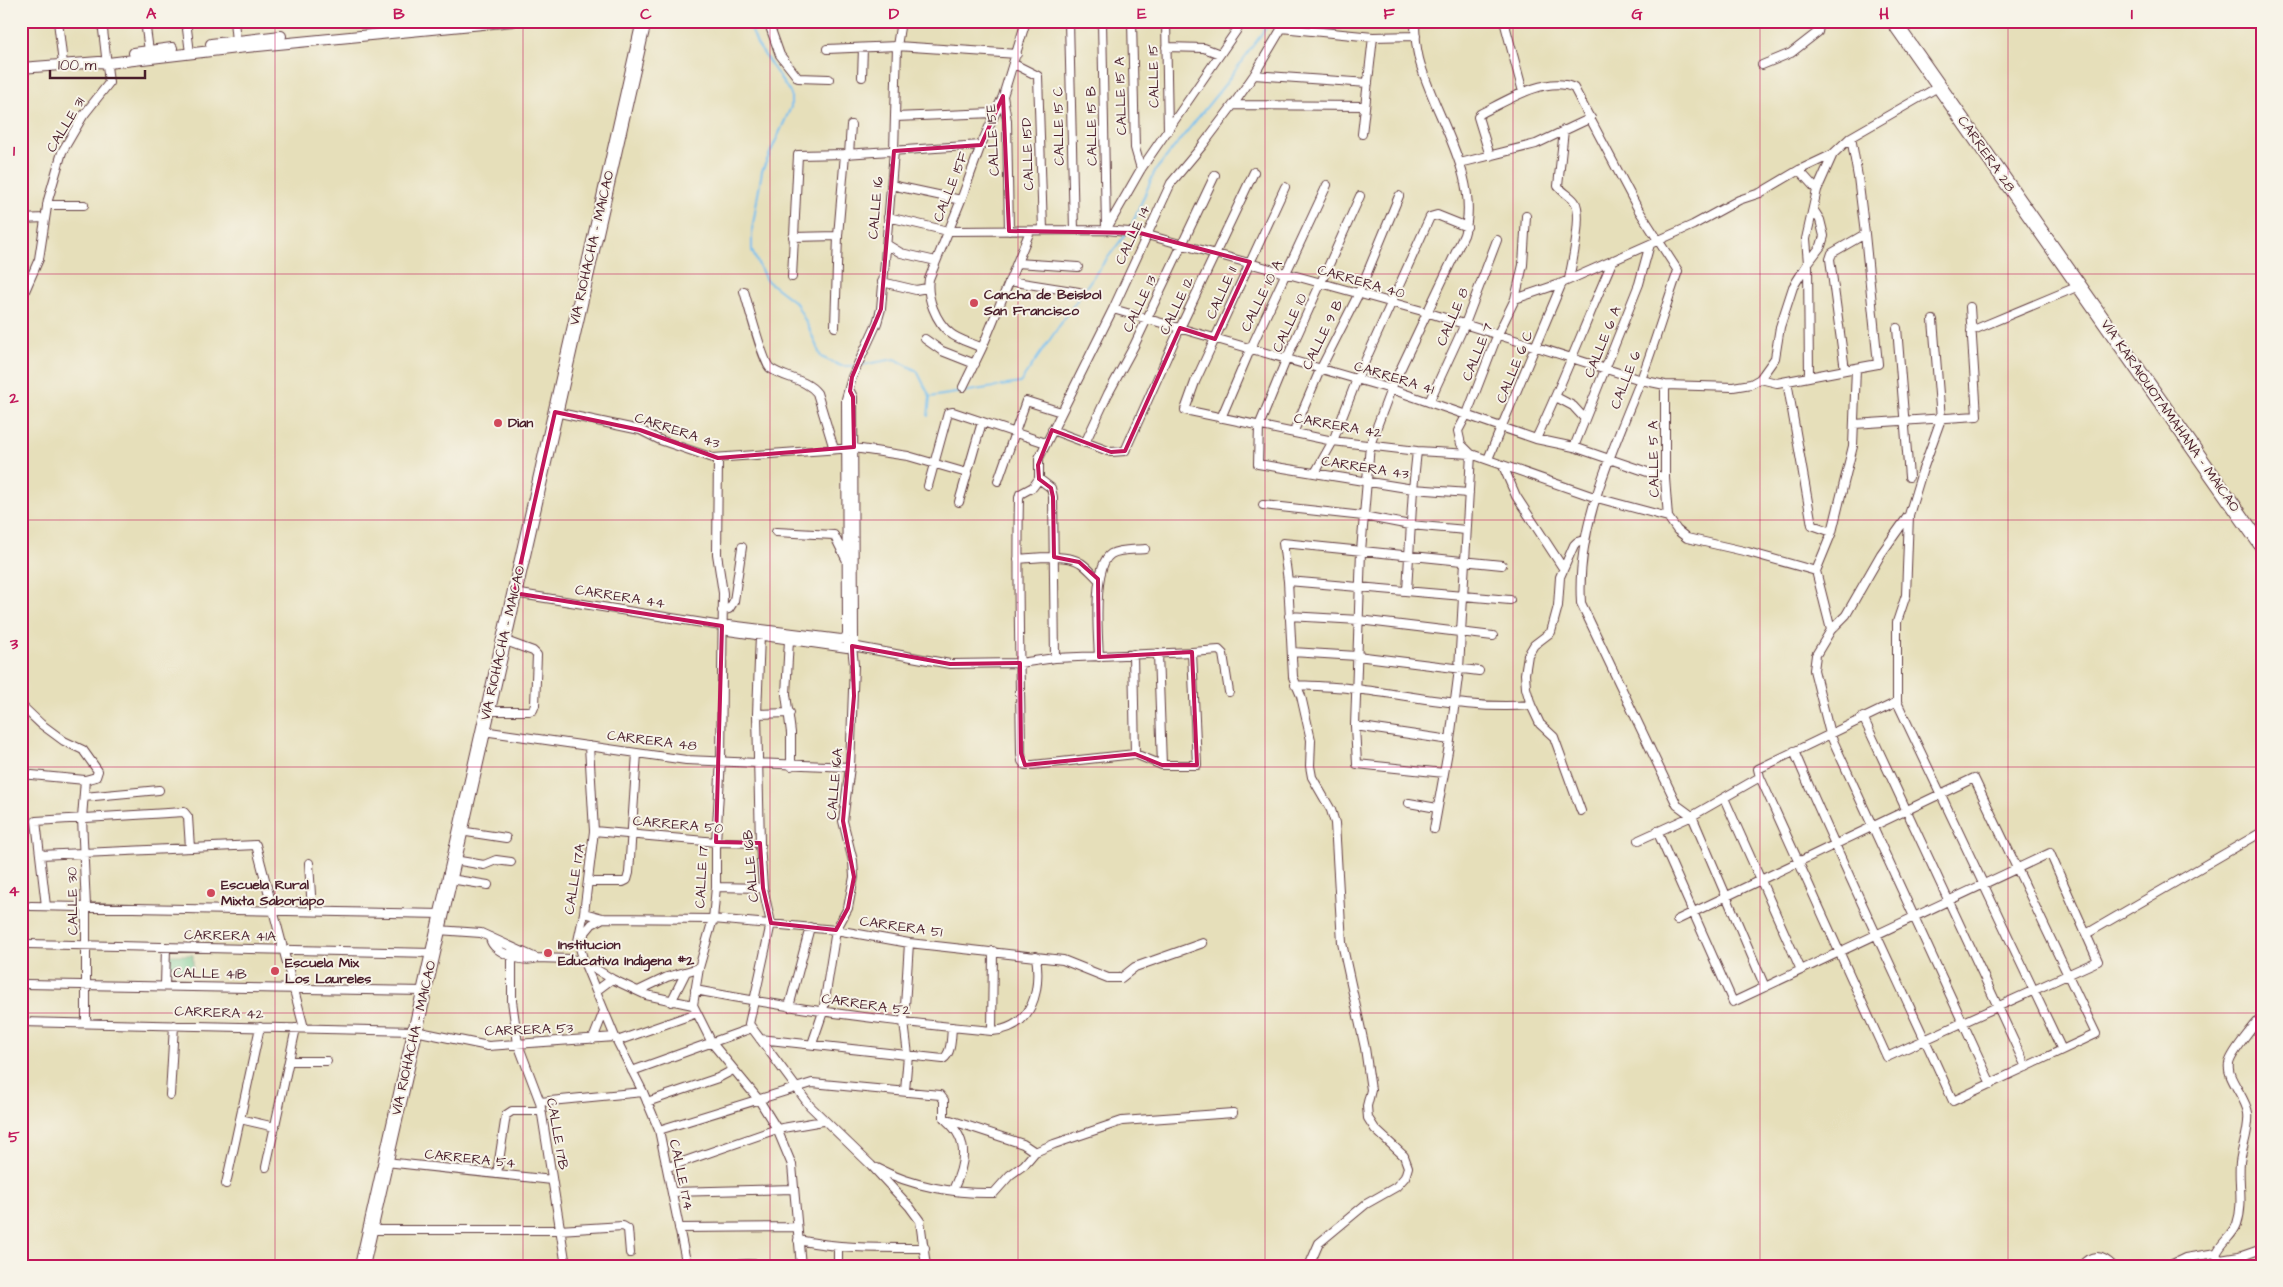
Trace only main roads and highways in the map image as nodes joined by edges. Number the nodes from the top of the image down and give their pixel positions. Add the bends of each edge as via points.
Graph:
1 (644, 21) edge
2 (1893, 21) edge
3 (2079, 286) joint
4 (2262, 546) edge
5 (362, 1266) edge

1 - 5 highway, VÍA RIOHACHA - MAICAO
2 - 3 highway, CARRERA 28
3 - 4 highway, VÍA KARAIOUOTAMAHANA - MAICAO

